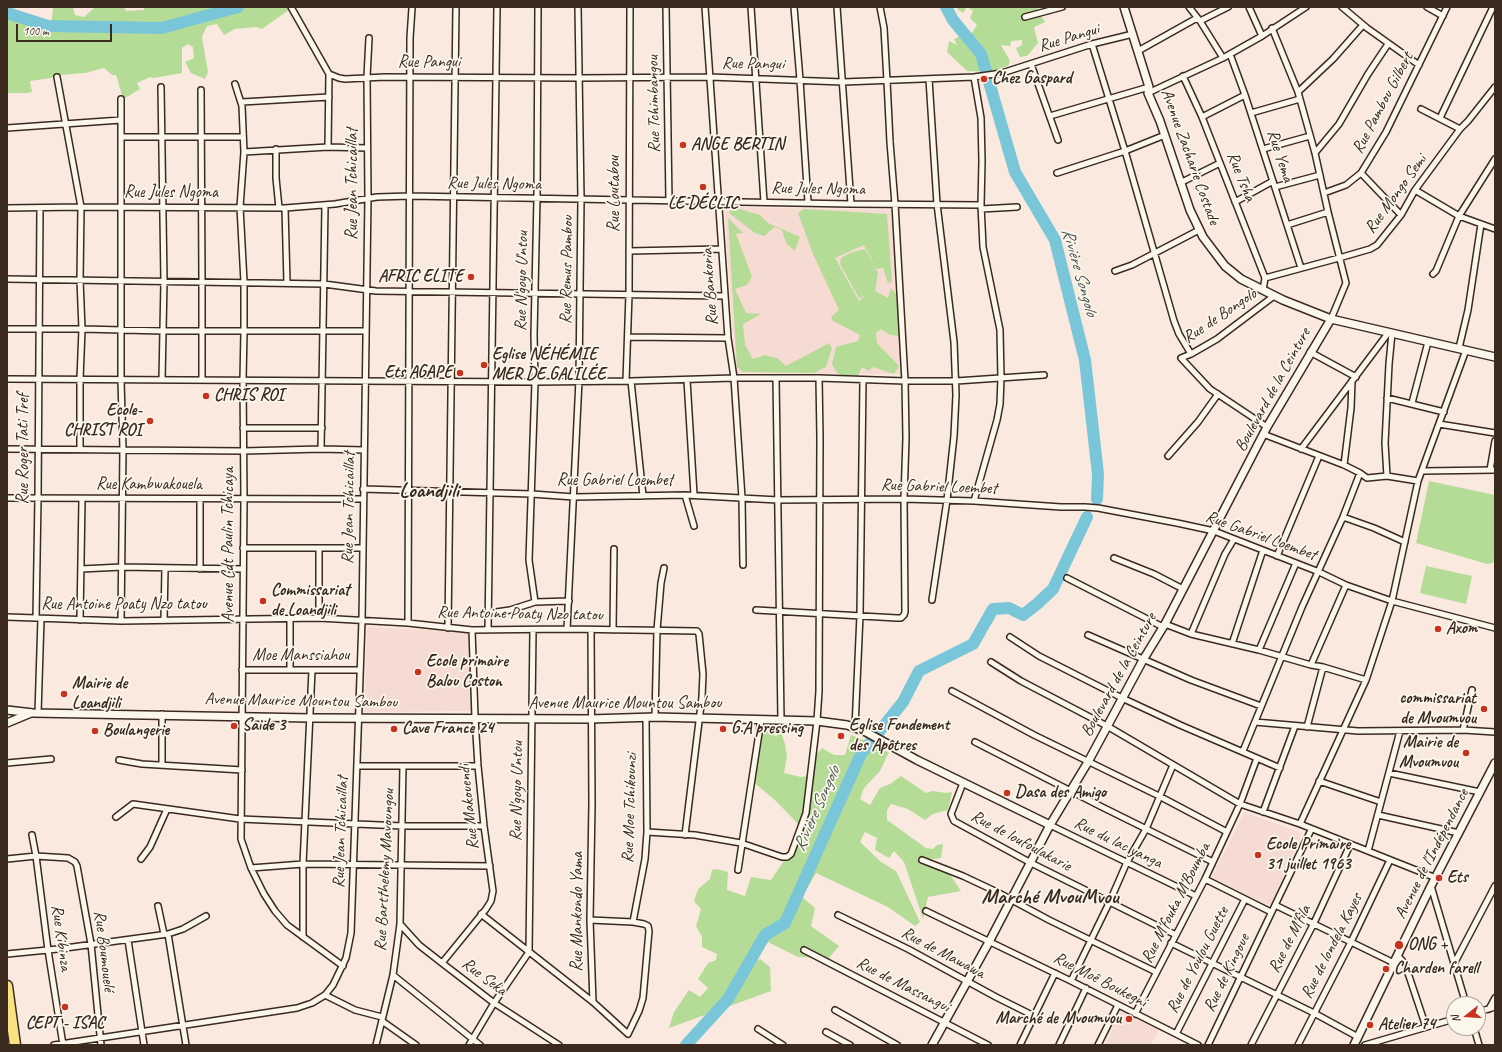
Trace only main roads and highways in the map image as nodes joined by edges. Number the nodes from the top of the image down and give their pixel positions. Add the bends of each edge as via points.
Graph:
1 (7, 986) edge
2 (15, 1045) edge

1 - 2 highway

